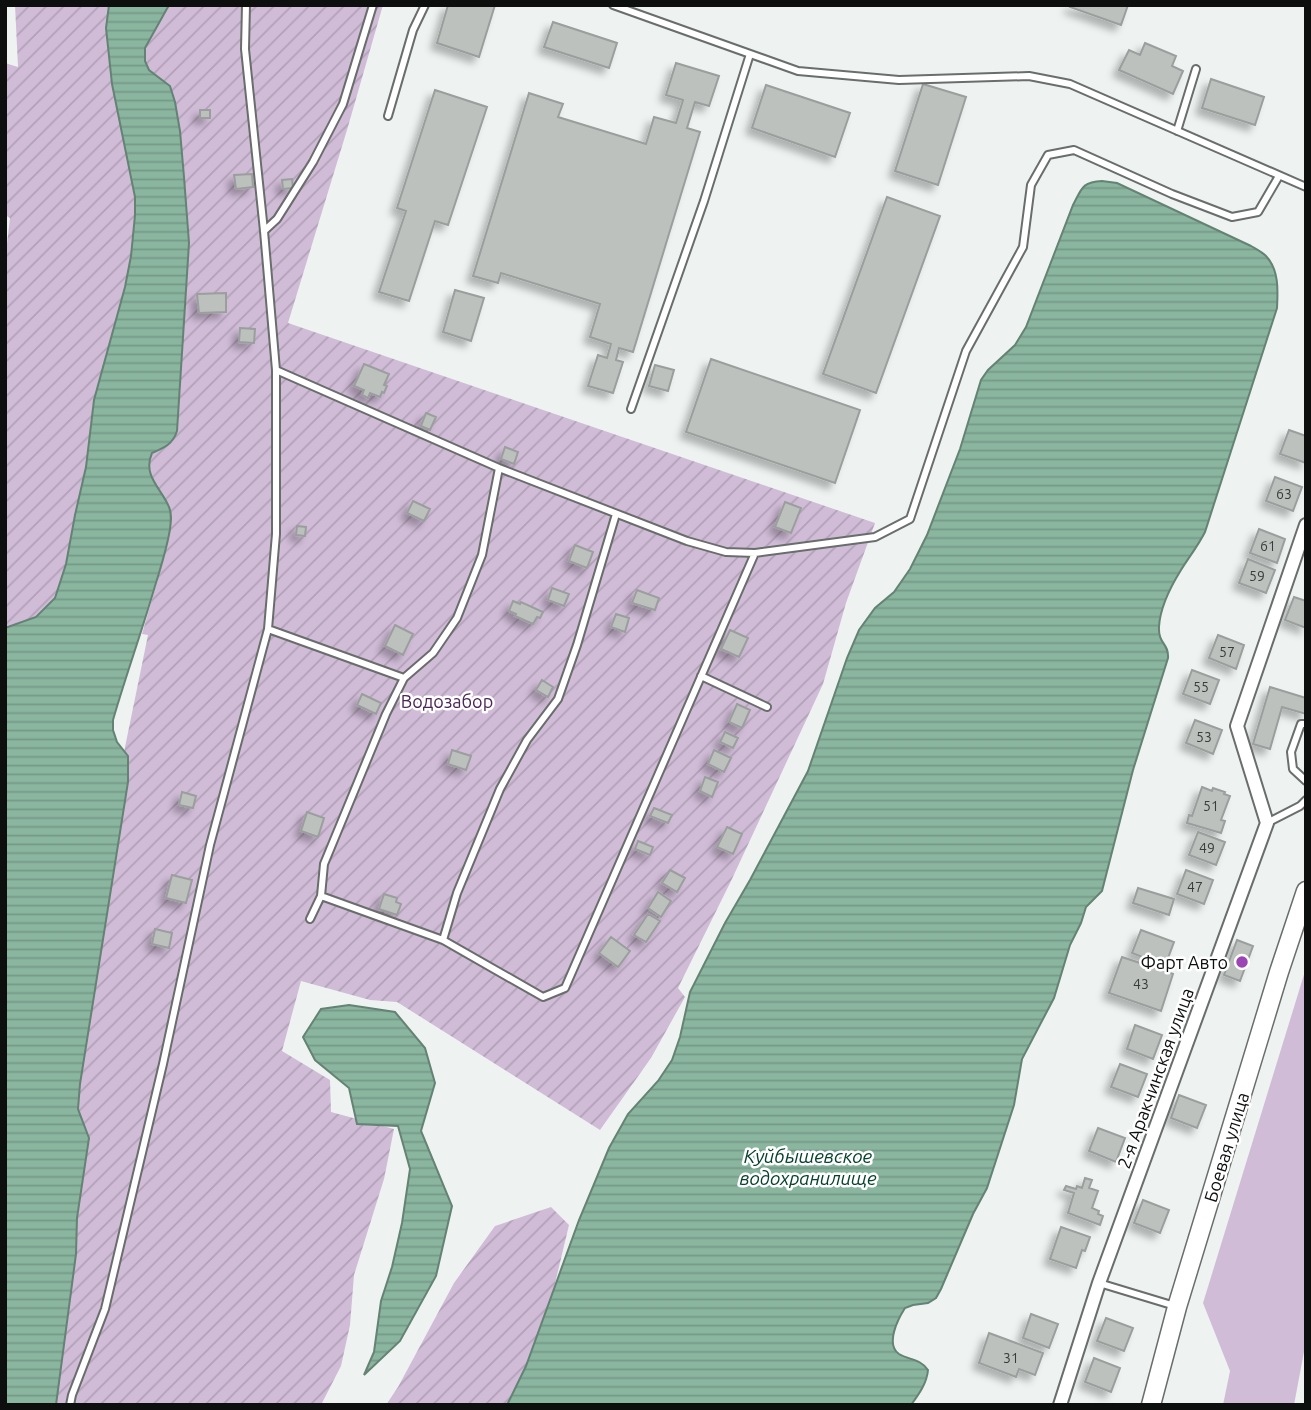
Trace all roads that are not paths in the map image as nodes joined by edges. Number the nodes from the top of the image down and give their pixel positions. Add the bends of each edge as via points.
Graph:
1 (246, 5) edge
2 (373, 5) edge
3 (425, 5) edge
4 (613, 5) edge
5 (750, 54) junction
6 (1196, 69) dead end
7 (388, 116) dead end
8 (1177, 131) junction
9 (1279, 176) junction
10 (1306, 187) edge
11 (264, 231) junction
12 (276, 370) junction
13 (631, 409) dead end
14 (499, 468) junction
15 (616, 514) junction
16 (1306, 525) edge
17 (755, 553) junction
18 (268, 629) junction
19 (701, 676) junction
20 (404, 678) junction
21 (767, 707) dead end
22 (1306, 724) edge
23 (1306, 781) edge
24 (1306, 800) edge
25 (1267, 823) junction
26 (1306, 891) edge
27 (320, 896) junction
28 (310, 919) dead end
29 (443, 940) junction
30 (1099, 1283) junction
31 (1177, 1307) junction
32 (71, 1405) edge
33 (1060, 1405) edge
34 (1151, 1405) edge

1 - 11 lane via 245,49
2 - 11 lane via 343,104 313,162 277,219
3 - 7 lane
4 - 5 lane
5 - 8 lane via 798,71 900,80 1029,76 1070,84
5 - 13 lane
6 - 8 lane
8 - 9 lane
9 - 10 lane
9 - 17 lane via 1258,212 1232,217 1074,150 1048,155 1031,185 1023,247 966,351 910,519 876,537
11 - 12 lane
12 - 14 lane
12 - 18 lane via 276,534
14 - 15 lane
14 - 20 lane via 482,555 457,618 433,653
15 - 17 lane via 726,552
15 - 29 lane via 558,699 499,789
16 - 25 street via 1237,726
17 - 19 lane
18 - 20 lane
18 - 32 lane via 209,845 105,1309
19 - 21 lane
19 - 29 lane via 565,988 543,997
20 - 27 lane via 324,864
22 - 23 lane via 1301,724 1291,751 1293,769
24 - 25 lane
25 - 30 street, 2-я Аракчинская улица
26 - 31 main road, Боевая улица
27 - 28 lane
27 - 29 lane
30 - 31 lane
30 - 33 street, 2-я Аракчинская улица
31 - 34 main road, Боевая улица

